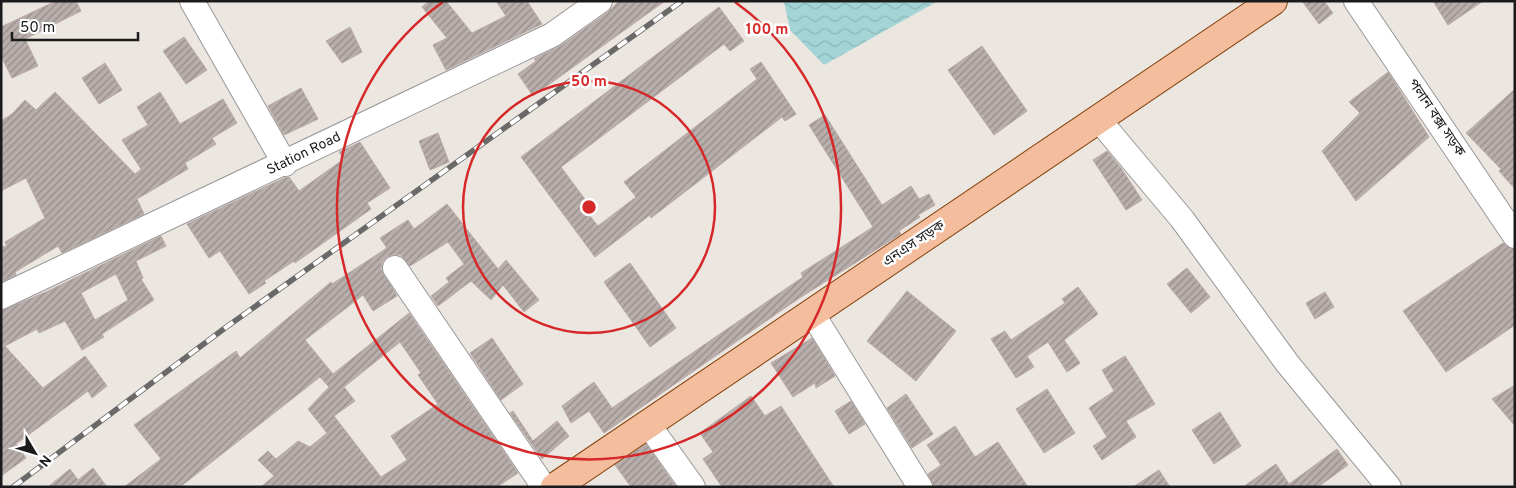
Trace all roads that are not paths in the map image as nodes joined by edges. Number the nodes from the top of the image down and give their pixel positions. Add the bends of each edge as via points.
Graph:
1 (192, 1) edge
2 (600, 1) edge
3 (1274, 1) edge
4 (1356, 1) edge
5 (1099, 120) junction
6 (285, 164) junction
7 (1515, 236) edge
8 (395, 268) dead end
9 (1, 297) edge
10 (812, 313) junction
11 (648, 424) junction
12 (544, 487) edge
13 (555, 487) edge
14 (694, 487) edge
15 (920, 487) edge
16 (1389, 487) edge

1 - 6 street
2 - 6 street, Station Road via 552,35
3 - 5 main road, এনএস সড়ক
4 - 7 street, পলান বক্স সড়ক
5 - 10 main road, এনএস সড়ক
5 - 16 street via 1182,219 1288,363
6 - 9 street, Station Road
8 - 12 street
10 - 11 main road, এনএস সড়ক
10 - 15 street
11 - 13 main road, এনএস সড়ক
11 - 14 street

